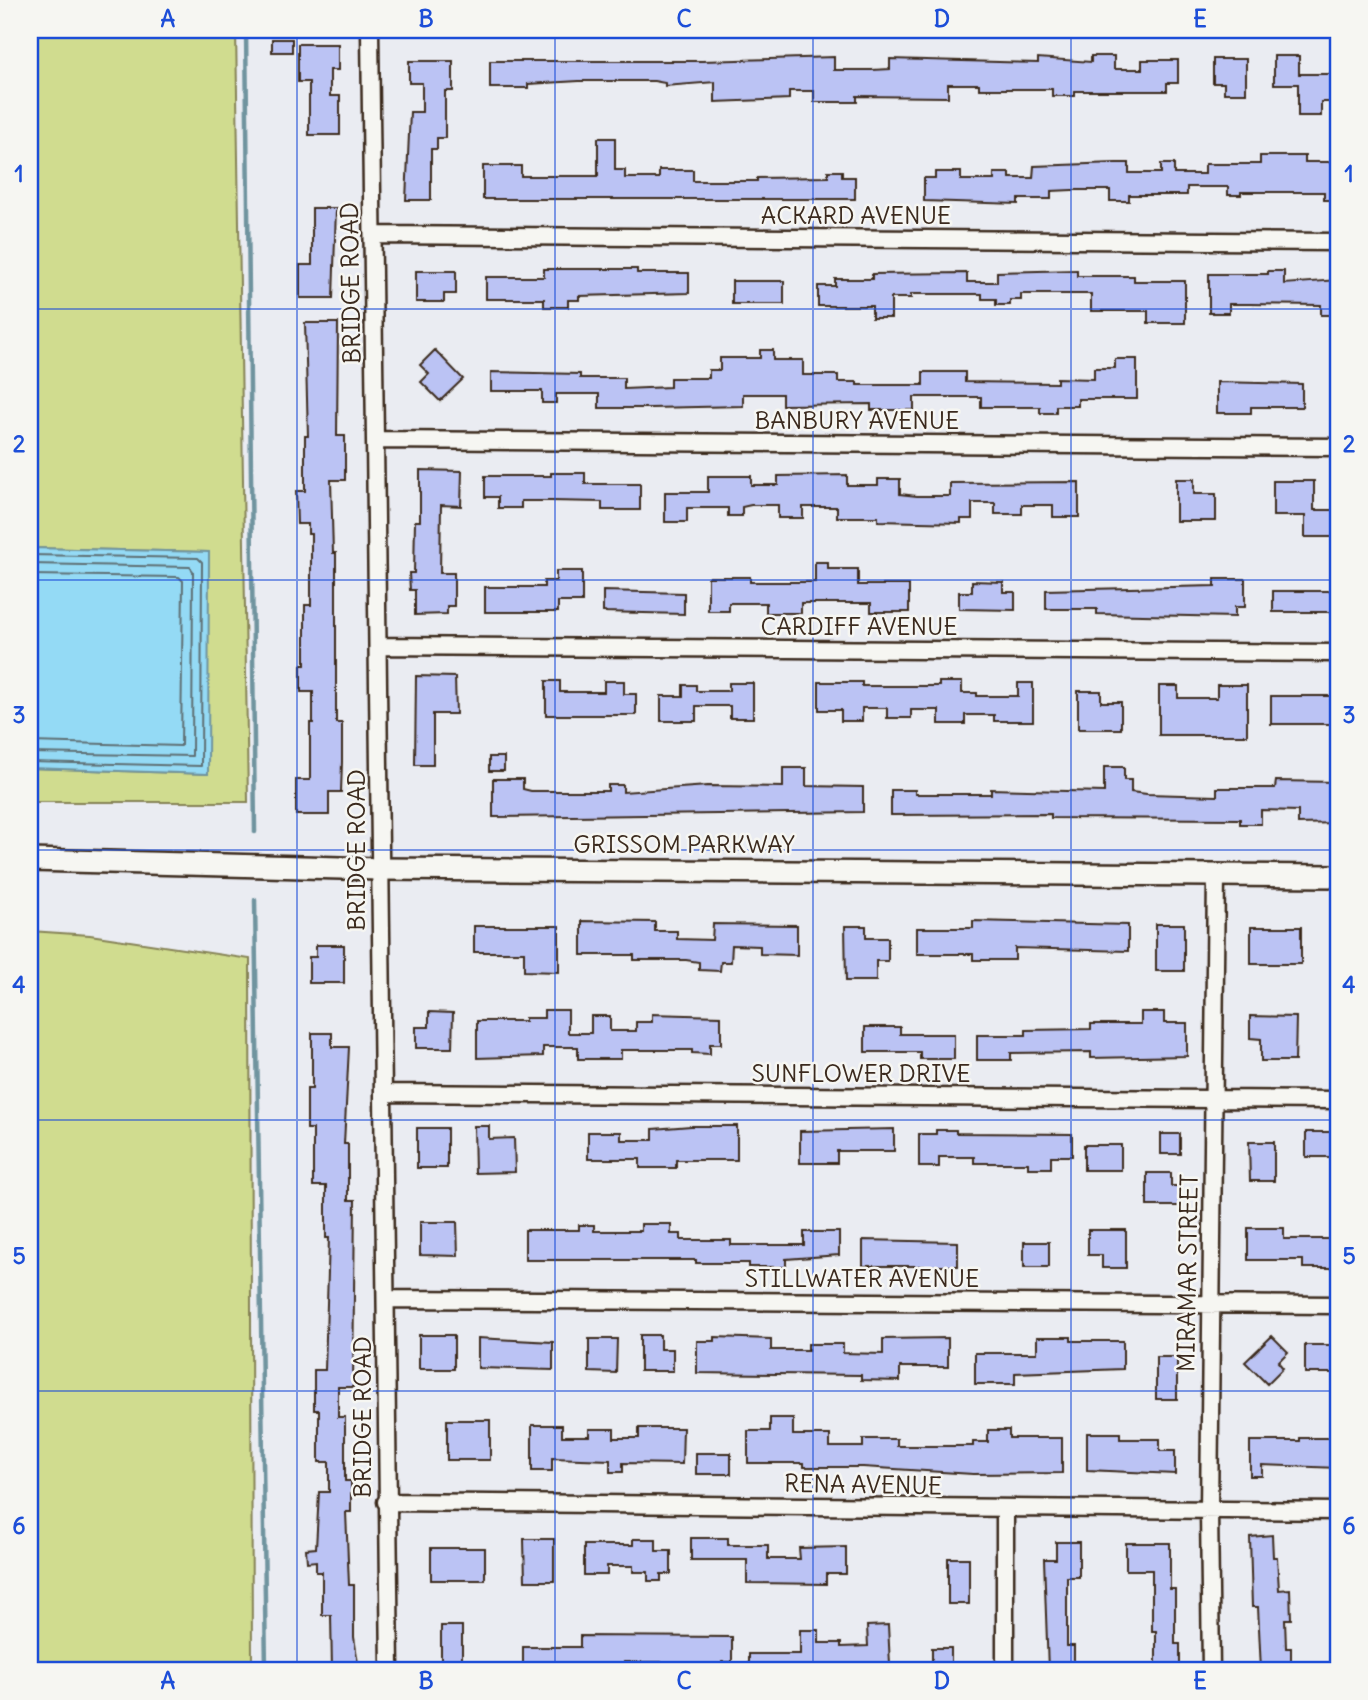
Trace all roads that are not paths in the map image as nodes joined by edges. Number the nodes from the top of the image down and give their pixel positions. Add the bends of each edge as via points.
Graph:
1 (370, 30) edge
2 (373, 235) junction
3 (1338, 242) edge
4 (375, 440) junction
5 (1338, 447) edge
6 (379, 646) junction
7 (1338, 653) edge
8 (30, 860) edge
9 (379, 869) junction
10 (1216, 876) junction
11 (1338, 876) edge
12 (383, 1093) junction
13 (1213, 1100) junction
14 (1338, 1100) edge
15 (386, 1299) junction
16 (1210, 1304) junction
17 (1338, 1305) edge
18 (386, 1502) junction
19 (1005, 1509) junction
20 (1209, 1511) junction
21 (1338, 1511) edge
22 (390, 1670) edge
23 (1005, 1670) edge
24 (1212, 1670) edge

1 - 2 street, BRIDGE ROAD
2 - 3 street, ACKARD AVENUE
2 - 4 street, BRIDGE ROAD
4 - 5 street, BANBURY AVENUE
4 - 6 street, BRIDGE ROAD
6 - 7 street, CARDIFF AVENUE
6 - 9 street, BRIDGE ROAD
8 - 9 main road, GRISSOM PARKWAY
9 - 10 main road, GRISSOM PARKWAY
9 - 12 street, BRIDGE ROAD
10 - 11 main road, GRISSOM PARKWAY
10 - 13 street, MIRAMAR STREET
12 - 13 street, SUNFLOWER DRIVE
12 - 15 street, BRIDGE ROAD
13 - 14 street, SUNFLOWER DRIVE
13 - 16 street, MIRAMAR STREET
15 - 16 street, STILLWATER AVENUE
15 - 18 street, BRIDGE ROAD
16 - 17 street, STILLWATER AVENUE
16 - 20 street, MIRAMAR STREET
18 - 19 street, RENA AVENUE
18 - 22 street, BRIDGE ROAD
19 - 20 street, RENA AVENUE
19 - 23 street
20 - 21 street, RENA AVENUE
20 - 24 street, MIRAMAR STREET

